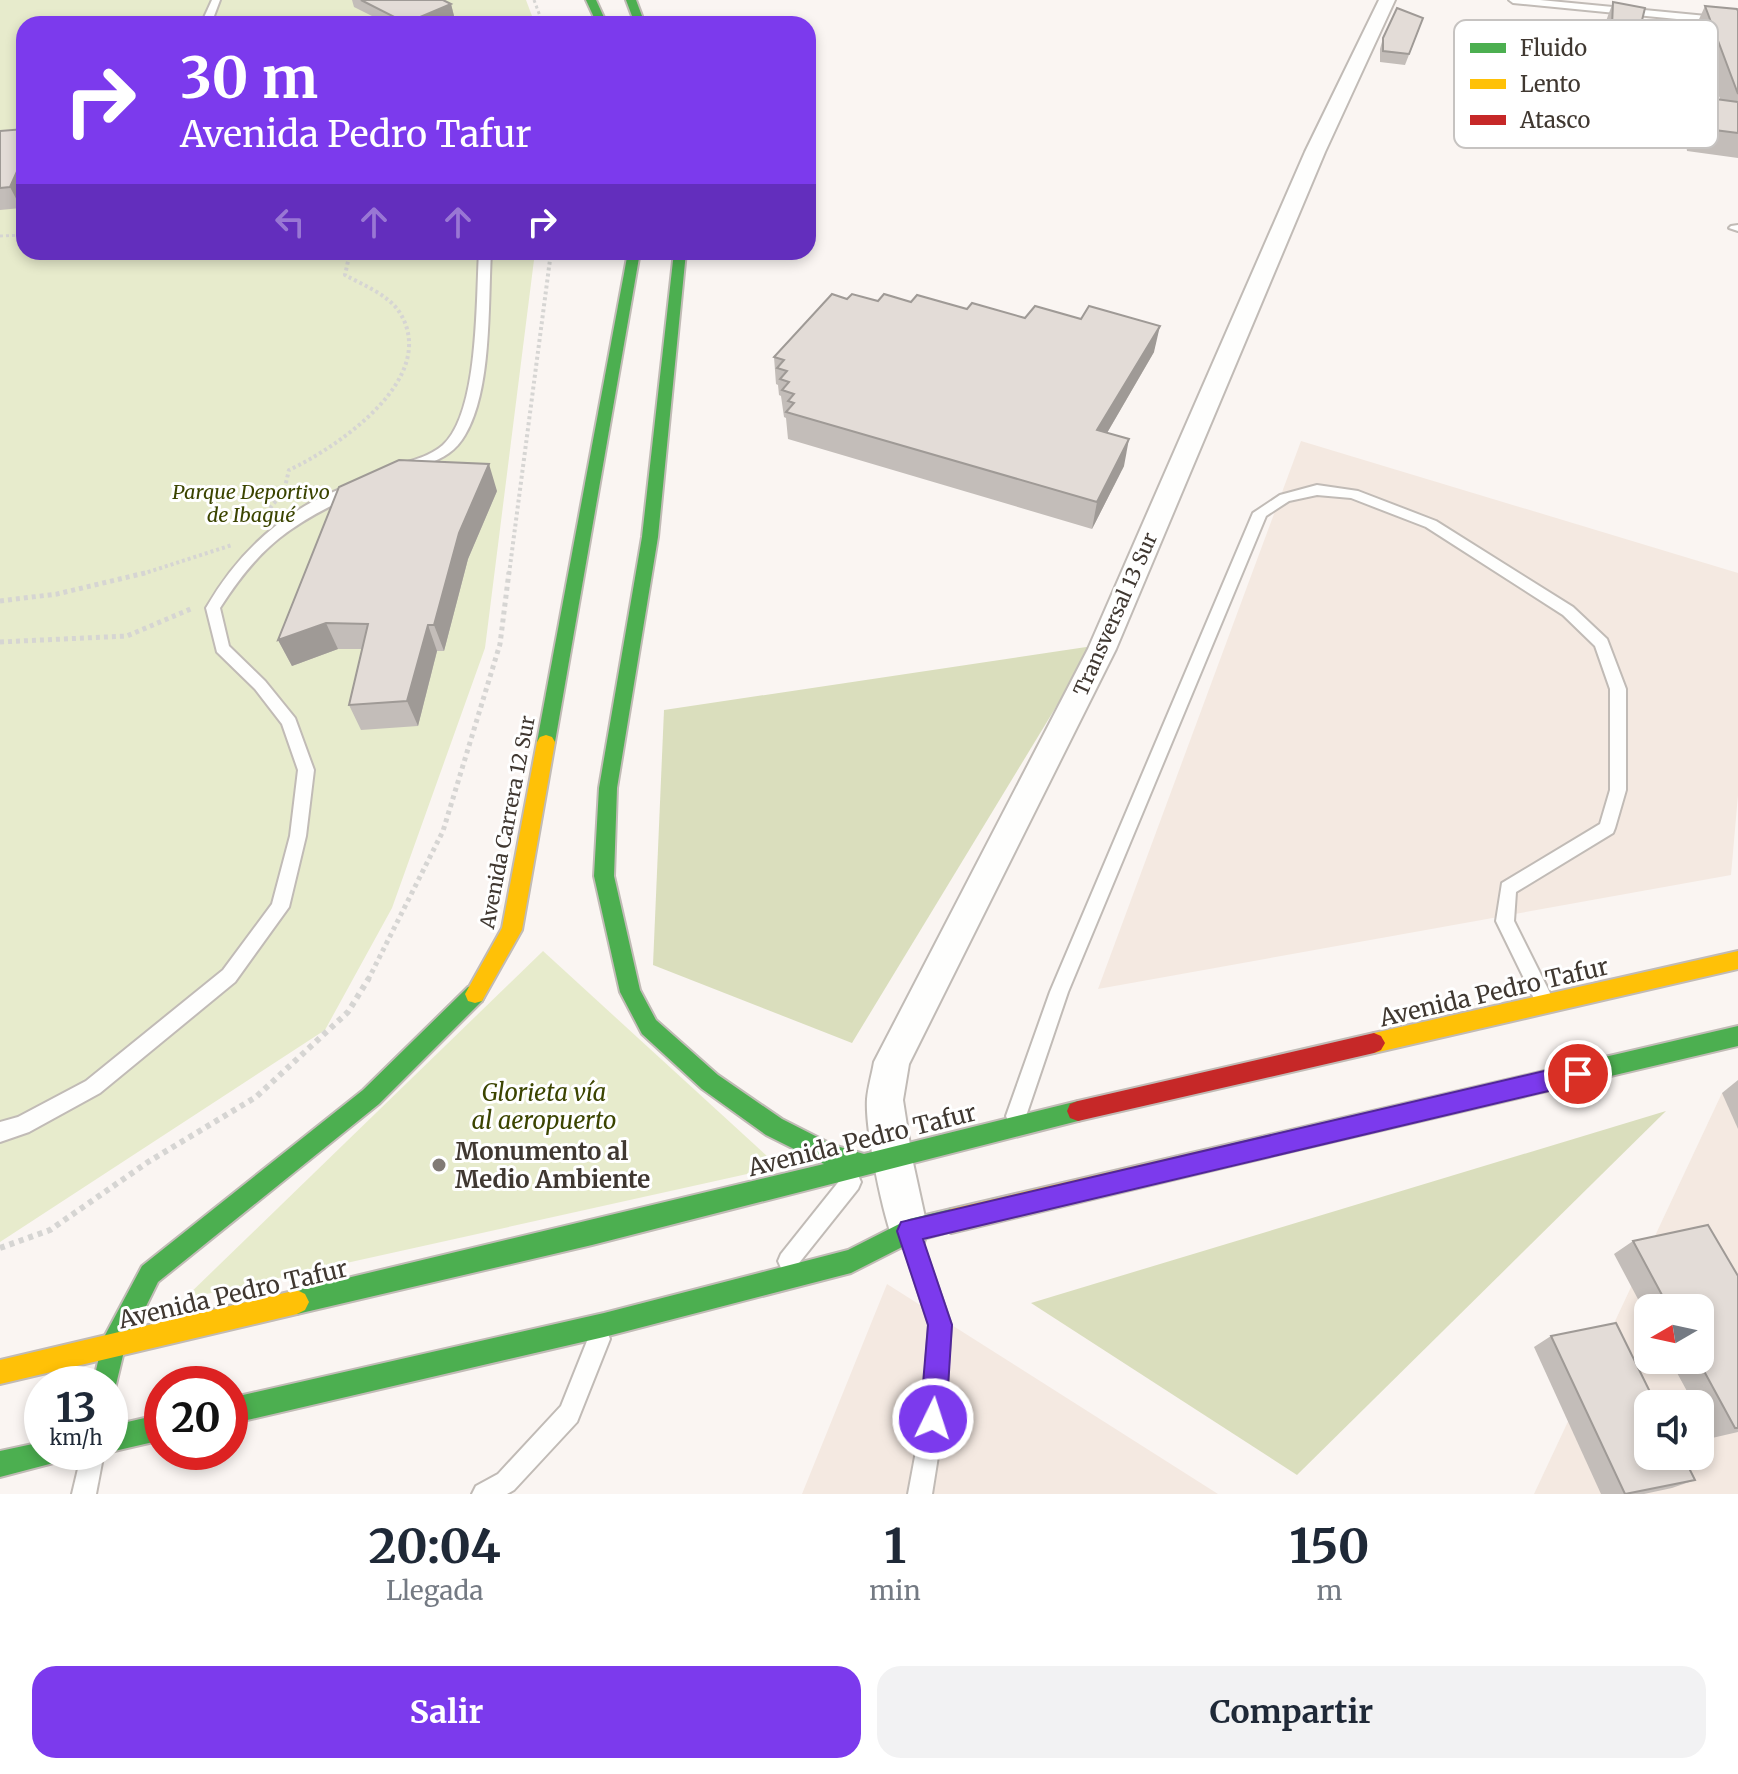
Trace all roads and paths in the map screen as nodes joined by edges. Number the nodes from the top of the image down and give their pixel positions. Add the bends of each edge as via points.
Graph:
1 (1387, 0) edge
2 (1513, 0) edge
3 (1716, 20) edge
4 (1718, 20) edge
5 (1738, 22) edge
6 (348, 260) edge
7 (484, 260) edge
8 (550, 260) edge
9 (633, 260) edge
10 (679, 260) edge
11 (391, 473) edge
12 (365, 485) edge
13 (263, 517) dead end
14 (235, 544) dead end
15 (0, 601) edge
16 (202, 604) dead end
17 (0, 642) edge
18 (1738, 960) edge
19 (1546, 1005) junction
20 (1738, 1036) edge
21 (1013, 1126) junction
22 (0, 1132) edge
23 (893, 1158) junction
24 (864, 1165) junction
25 (909, 1231) junction
26 (0, 1248) edge
27 (773, 1281) junction
28 (604, 1325) junction
29 (112, 1348) junction
30 (108, 1366) edge
31 (0, 1372) edge
32 (248, 1407) edge
33 (24, 1458) edge
34 (0, 1464) edge
35 (89, 1470) edge
36 (84, 1494) edge
37 (484, 1494) edge
38 (920, 1494) edge

1 - 23 street, Transversal 13 Sur via 1315,152 1102,649 892,1062 885,1100
2 - 3 lane
4 - 5 lane
6 - 13 path via 345,275 378,293 401,314 411,340 407,366 365,420 289,470 284,491
7 - 11 lane via 474,399 464,427 447,449
8 - 26 path via 500,644 443,831 377,965 348,1012 256,1097 50,1230
9 - 29 street, Avenida Carrera 12 Sur via 512,930 476,993 371,1097 150,1274
10 - 24 street via 650,537 608,788 604,876 630,992 649,1027 710,1082 774,1127 830,1155
12 - 22 lane via 299,513 259,544 213,608 222,648 289,722 306,770 298,836 280,907 229,976 93,1087
14 - 15 path via 74,590
16 - 17 path via 127,636
18 - 19 street, Avenida Pedro Tafur
19 - 21 street, Avenida Pedro Tafur
19 - 21 lane via 1505,921 1508,888 1607,828 1618,790 1618,689 1602,643 1568,611 1431,524 1353,494 1317,490 1285,498 1260,513 1059,992
20 - 25 street
21 - 23 street, Avenida Pedro Tafur
23 - 24 street, Avenida Pedro Tafur
23 - 25 street, Transversal 13 Sur
24 - 27 lane
24 - 29 street, Avenida Pedro Tafur
25 - 27 street via 851,1261
25 - 38 lane via 940,1325 933,1419
27 - 28 street
28 - 32 street
28 - 37 lane via 569,1414 506,1482
29 - 30 street, Avenida Carrera 12 Sur
29 - 31 street, Avenida Pedro Tafur
33 - 34 street
35 - 36 lane

